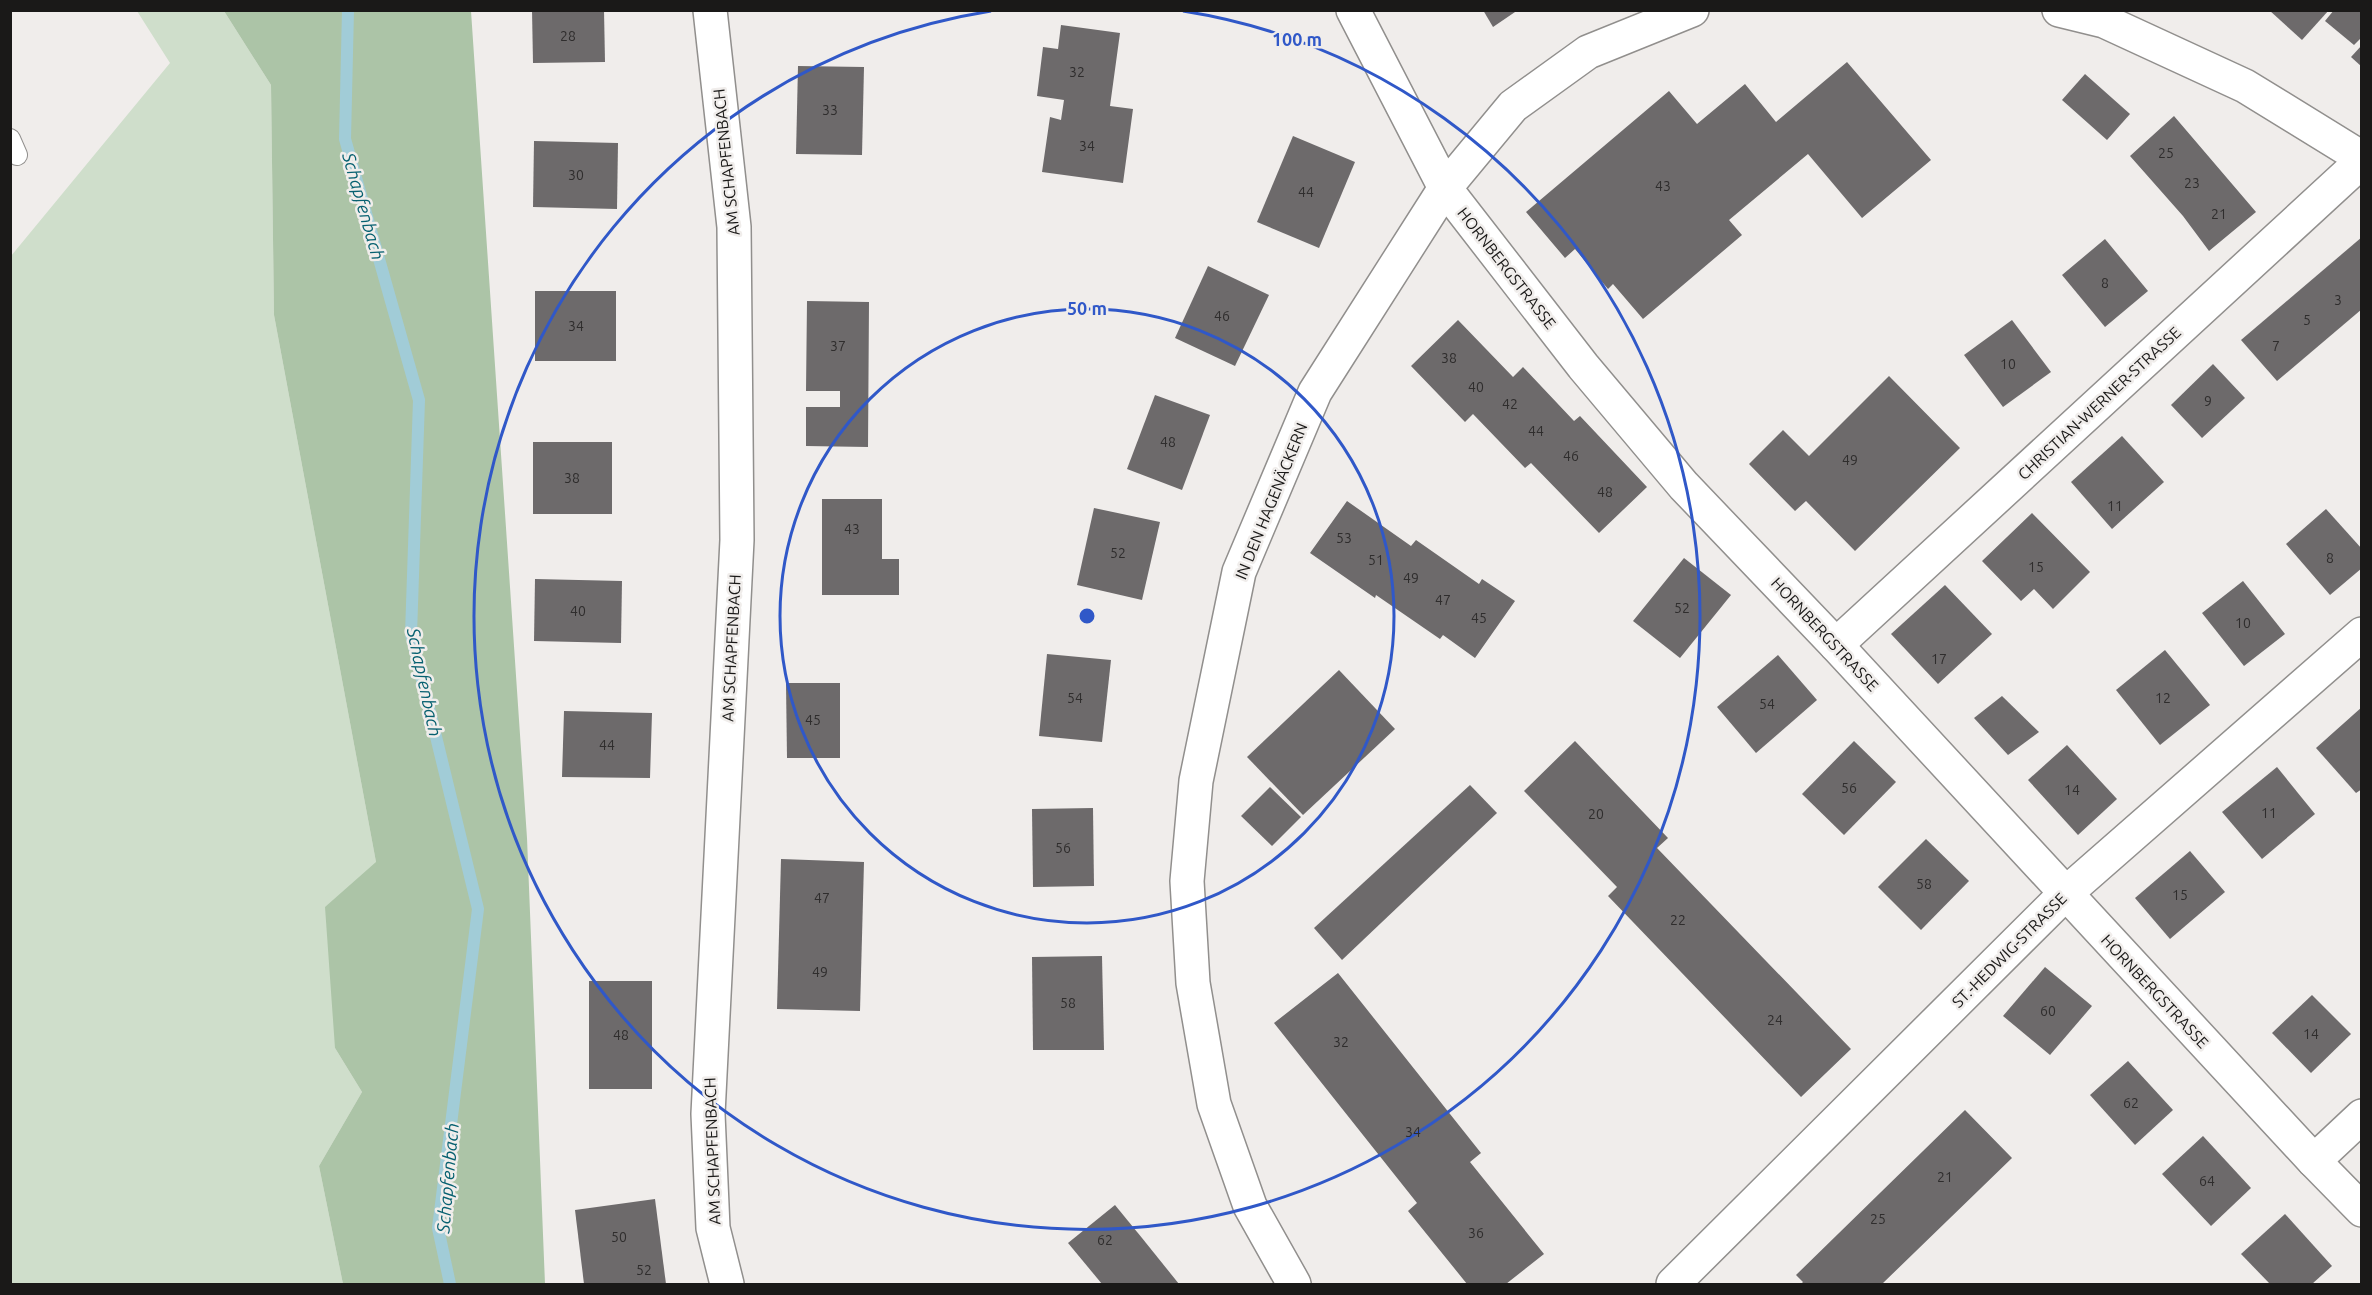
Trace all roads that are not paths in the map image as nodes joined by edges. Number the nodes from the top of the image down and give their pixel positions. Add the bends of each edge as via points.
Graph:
1 (710, 10) edge
2 (1353, 10) edge
3 (1692, 10) edge
4 (2059, 10) edge
5 (2361, 159) edge
6 (1445, 188) junction
7 (2361, 634) edge
8 (1836, 645) junction
9 (2065, 894) junction
10 (2361, 1116) edge
11 (2313, 1161) junction
12 (2361, 1210) edge
13 (727, 1284) edge
14 (1294, 1284) edge
15 (1673, 1284) edge

1 - 13 street, AM SCHAPFENBACH via 734,227 737,540 708,1114 713,1228
2 - 6 street, HORNBERGSTRASSE
3 - 6 street, IN DEN HAGENÄCKERN via 1588,52 1514,106
4 - 5 street via 2104,21 2246,86
5 - 8 street, CHRISTIAN-WERNER-STRASSE
6 - 8 street, HORNBERGSTRASSE via 1583,366 1684,486
6 - 14 street, IN DEN HAGENÄCKERN via 1315,392 1239,572 1196,781 1187,881 1192,983 1214,1104 1250,1206
7 - 9 street, ST.-HEDWIG-STRASSE
8 - 9 street, HORNBERGSTRASSE
9 - 11 street, HORNBERGSTRASSE
9 - 15 street, ST.-HEDWIG-STRASSE
10 - 11 street
11 - 12 street, HORNBERGSTRASSE

